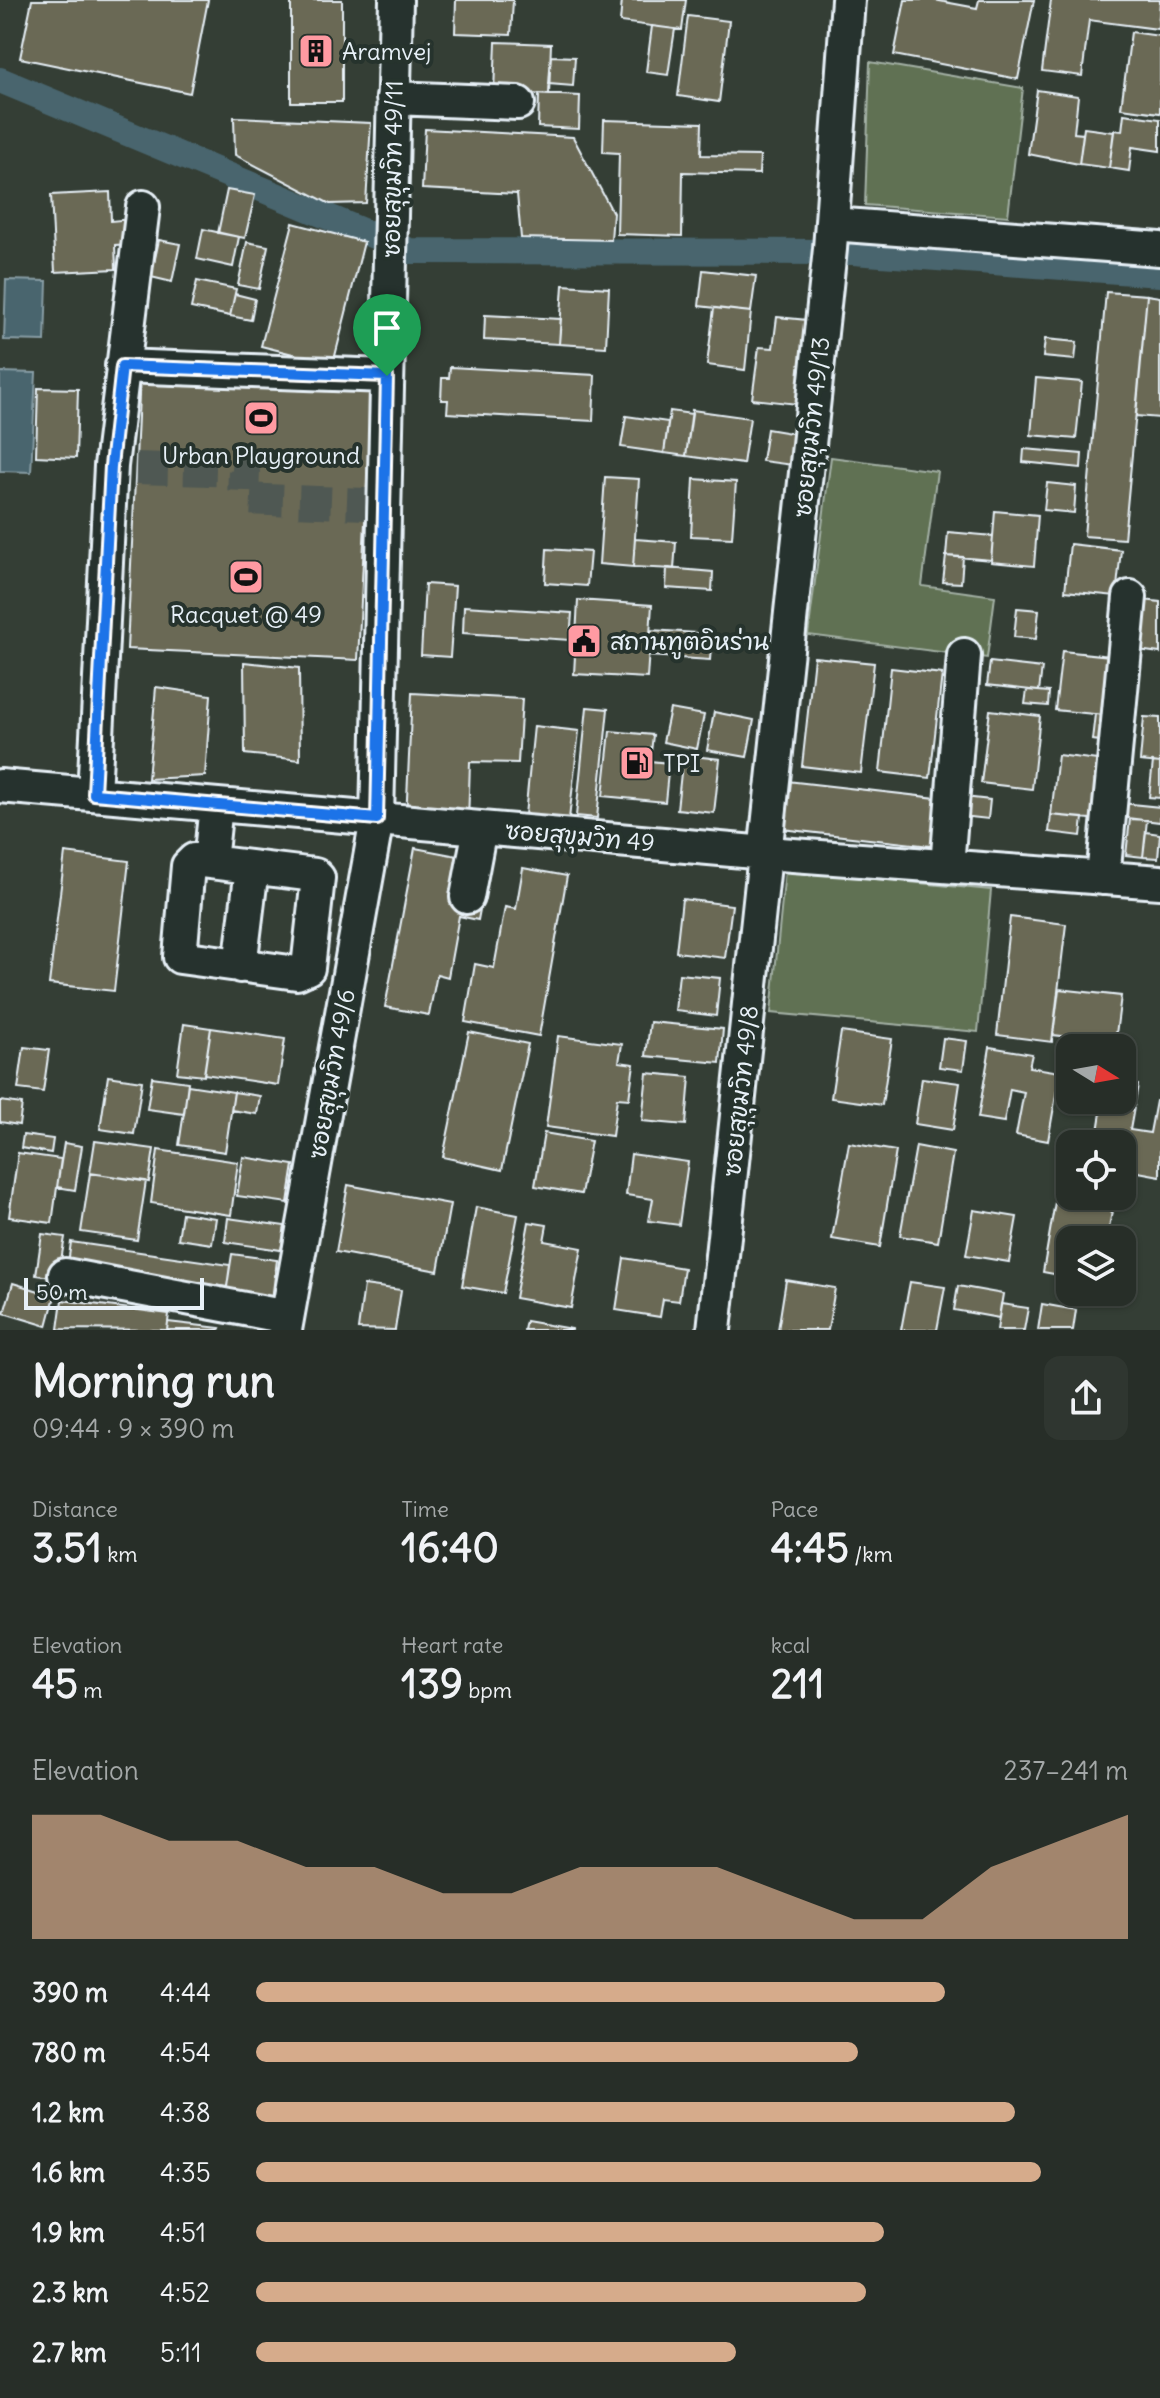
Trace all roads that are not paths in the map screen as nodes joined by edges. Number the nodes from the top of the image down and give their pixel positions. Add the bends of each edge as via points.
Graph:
1 (396, 0) edge
2 (848, 0) edge
3 (393, 98) junction
4 (518, 103) dead end
5 (143, 207) dead end
6 (832, 224) junction
7 (1160, 249) edge
8 (122, 366) junction
9 (387, 376) junction
10 (1130, 597) dead end
11 (964, 655) dead end
12 (0, 786) edge
13 (94, 794) junction
14 (216, 805) junction
15 (377, 819) junction
16 (480, 828) junction
17 (766, 853) junction
18 (210, 862) junction
19 (947, 866) junction
20 (252, 868) junction
21 (1103, 878) junction
22 (1160, 882) edge
23 (467, 897) dead end
24 (240, 966) junction
25 (65, 1275) dead end
26 (286, 1324) edge
27 (714, 1330) edge

1 - 3 street, ซอยสุขุมวิท 49/11
2 - 6 street, ซอยสุขุมวิท 49/13
3 - 4 street
3 - 9 street, ซอยสุขุมวิท 49/11
5 - 8 street
6 - 7 street
6 - 17 street, ซอยสุขุมวิท 49/13
8 - 9 street
8 - 13 street via 123,467
9 - 15 street, ซอยสุขุมวิท 49/11 via 375,505
10 - 21 street
11 - 19 street
12 - 13 street, ซอยสุขุมวิท 49
13 - 14 street, ซอยสุขุมวิท 49
14 - 15 street, ซอยสุขุมวิท 49
14 - 18 street
15 - 16 street, ซอยสุขุมวิท 49
15 - 26 street, ซอยสุขุมวิท 49/6
16 - 17 street, ซอยสุขุมวิท 49
16 - 23 street
17 - 19 street, ซอยสุขุมวิท 49
17 - 27 street, ซอยสุขุมวิท 49/8
18 - 20 street
18 - 24 street via 194,860 188,866 178,953 183,960
19 - 21 street, ซอยสุขุมวิท 49
20 - 24 street
20 - 24 street via 315,875 319,883 308,968 297,973
21 - 22 street, ซอยสุขุมวิท 49
25 - 26 street

